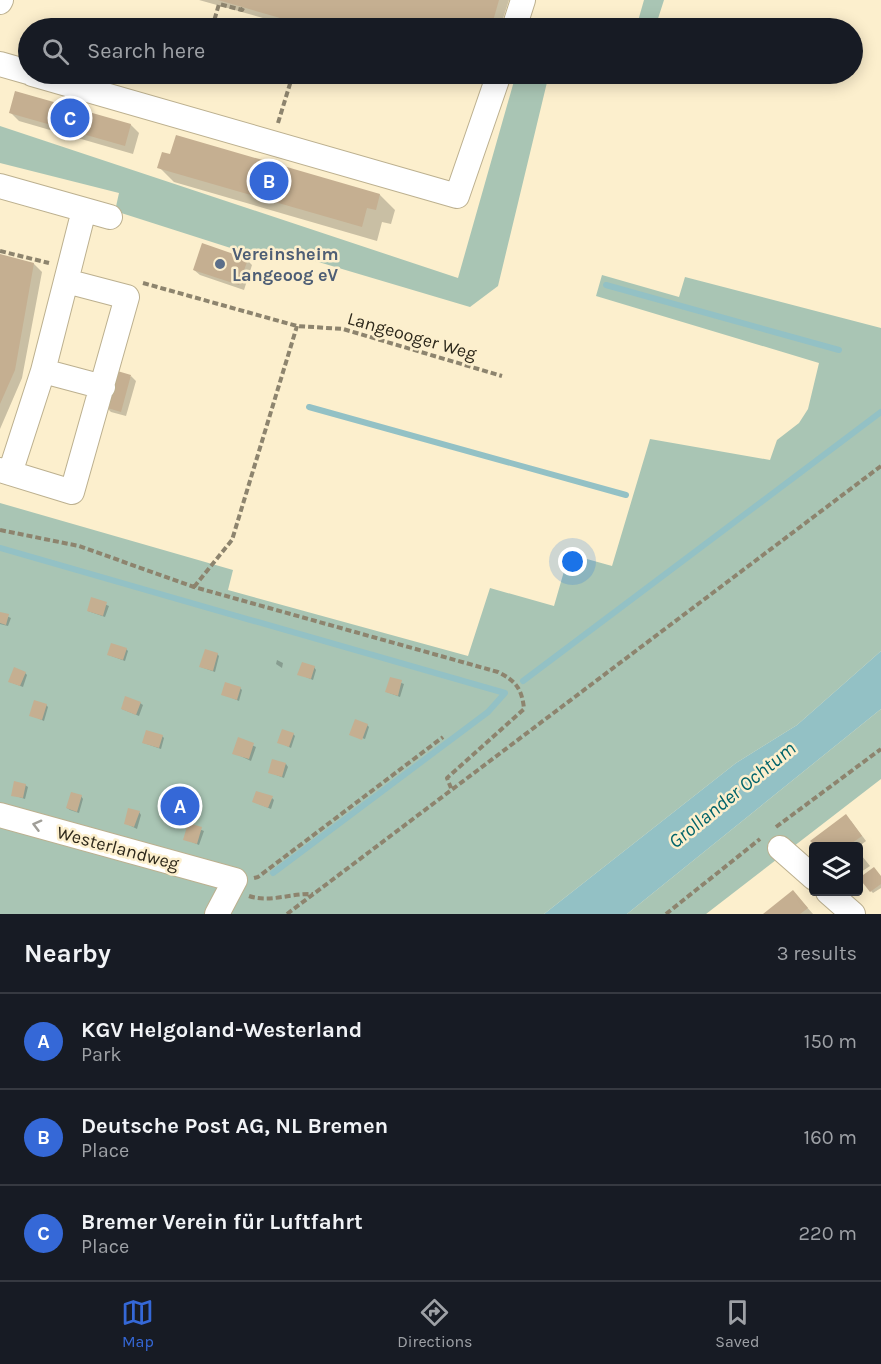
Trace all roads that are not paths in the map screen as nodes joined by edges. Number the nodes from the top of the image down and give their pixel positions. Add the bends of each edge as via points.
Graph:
1 (523, 0) edge
2 (517, 18) edge
3 (0, 64) edge
4 (18, 69) edge
5 (69, 84) edge
6 (496, 84) edge
7 (0, 186) edge
8 (84, 210) junction
9 (110, 217) dead end
10 (68, 272) junction
11 (43, 371) junction
12 (103, 387) junction
13 (5, 471) edge
14 (0, 815) edge
15 (780, 848) dead end
16 (809, 874) edge
17 (833, 896) edge
18 (217, 914) edge
19 (853, 914) edge

1 - 2 street
3 - 4 street
5 - 6 street via 457,196
7 - 8 street
8 - 9 street
8 - 10 street
10 - 11 street
10 - 12 street via 127,297
11 - 12 street
11 - 13 street
12 - 13 street via 72,492
18 -> 14 street, Westerlandweg via 235,880
15 - 16 street
17 - 19 street

